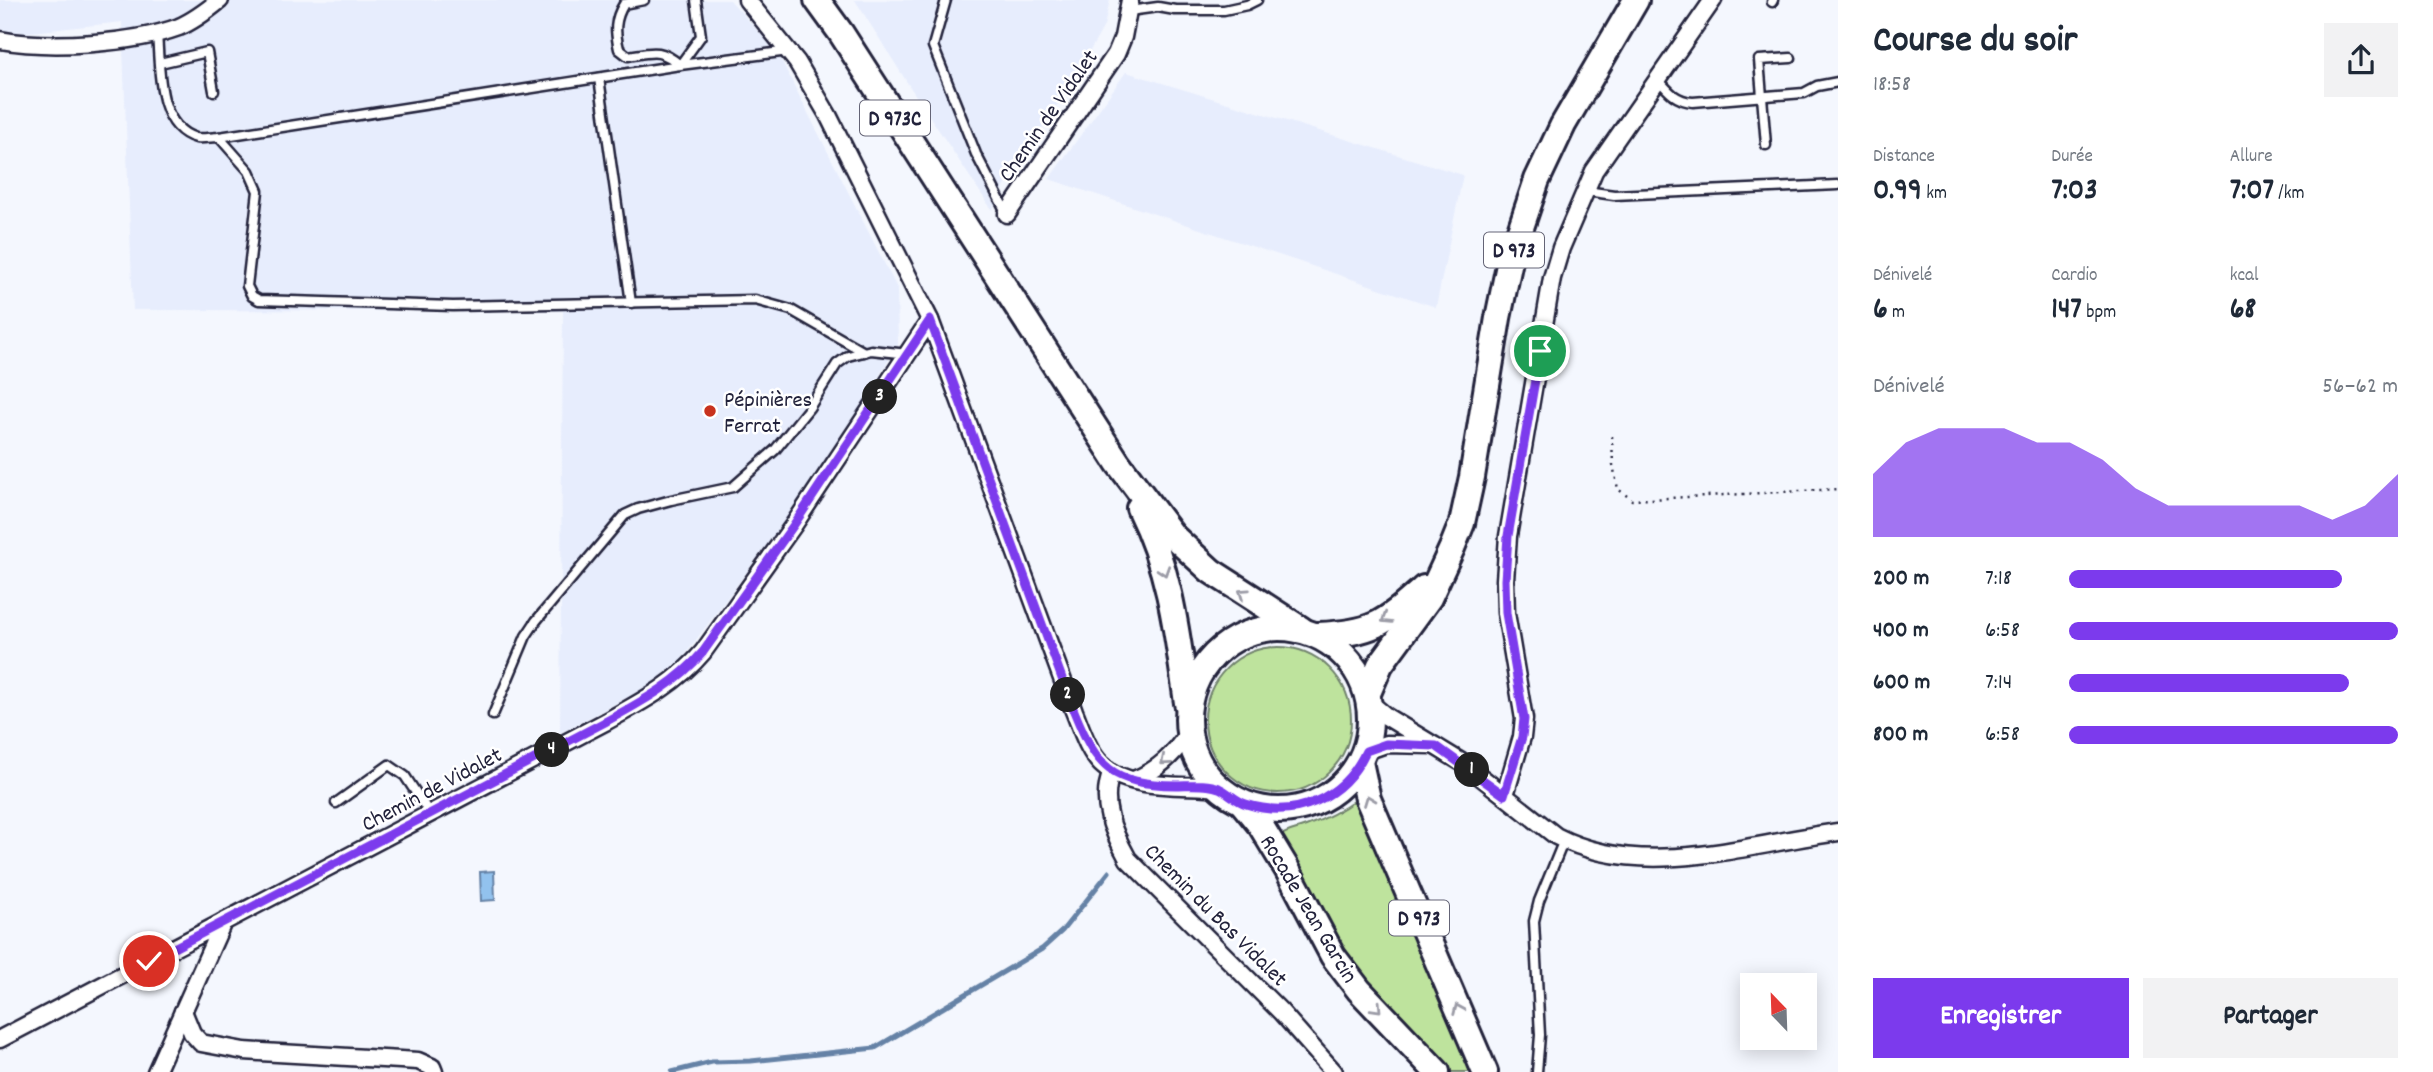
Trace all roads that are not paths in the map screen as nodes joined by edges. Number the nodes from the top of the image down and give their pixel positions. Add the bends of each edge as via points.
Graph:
1 (220, 0) edge
2 (644, 0) edge
3 (696, 0) edge
4 (747, 0) edge
5 (817, 0) edge
6 (946, 0) edge
7 (1257, 0) edge
8 (1636, 0) edge
9 (1713, 0) edge
10 (1130, 6) edge
11 (157, 34) junction
12 (0, 40) edge
13 (789, 51) junction
14 (1791, 58) dead end
15 (160, 63) junction
16 (680, 65) junction
17 (599, 78) junction
18 (1658, 79) junction
19 (1838, 82) edge
20 (214, 91) dead end
21 (1760, 96) junction
22 (219, 137) junction
23 (1766, 145) dead end
24 (1838, 185) edge
25 (1585, 191) junction
26 (1007, 214) joint
27 (631, 303) junction
28 (930, 320) junction
29 (864, 352) junction
30 (908, 354) junction
31 (1118, 463) junction
32 (1438, 575) junction
33 (1309, 632) junction
34 (1369, 698) junction
35 (1188, 708) junction
36 (493, 715) dead end
37 (1188, 733) junction
38 (1436, 746) junction
39 (1363, 756) junction
40 (1112, 772) junction
41 (1134, 780) junction
42 (1219, 788) junction
43 (1504, 795) junction
44 (336, 803) dead end
45 (1244, 804) junction
46 (430, 814) junction
47 (1838, 832) edge
48 (1564, 841) junction
49 (223, 922) junction
50 (183, 1011) junction
51 (0, 1039) edge
52 (156, 1072) edge
53 (434, 1072) edge
54 (1334, 1072) edge
55 (1437, 1072) edge
56 (1485, 1072) edge
57 (1537, 1072) edge

1 - 11 street via 183,26
2 - 16 lane via 620,9 614,29 619,49 628,56 658,51
3 - 16 lane via 701,36
4 - 13 street
5 - 31 main road, D 973C
6 - 26 lane via 933,46 976,154
7 - 10 lane via 1224,10
8 - 32 main road, D 973 via 1563,125 1524,215 1498,318 1462,523
9 - 18 street
10 - 26 street, Chemin de Vidalet via 1116,54
11 - 12 street via 88,43
11 - 15 lane
13 - 16 lane
13 - 28 street via 828,115
14 - 21 lane via 1759,60
15 - 20 lane via 207,52
15 - 22 lane via 164,104 170,117 196,138
16 - 17 lane
17 - 22 lane
17 - 27 lane
18 - 21 lane via 1682,101
18 - 25 street via 1608,148
19 - 21 lane via 1804,93
21 - 23 lane
22 - 27 lane via 249,171 258,191 247,286 259,300 453,306
24 - 25 lane via 1614,195
25 - 43 street via 1552,278 1508,536 1506,613 1524,719
27 - 29 lane via 770,303
28 - 30 street, Chemin de Vidalet
28 - 40 street via 1074,711 1093,753
29 - 30 lane
29 - 36 lane via 837,364 809,408 743,481 722,491 671,500 625,515 526,636
30 - 46 street, Chemin de Vidalet via 793,526 688,669 639,703
33 -> 31 main road, D 973C via 1211,571 1173,536
31 -> 35 main road, D 973C via 1151,533 1168,585
32 -> 33 main road, D 973 via 1393,616 1368,630
32 - 34 main road, D 973 via 1429,598 1380,666
33 - 34 main road via 1335,645 1349,659
33 - 35 main road via 1270,627 1240,636 1214,654 1196,679
34 - 38 street via 1387,717
34 - 39 main road via 1371,727
35 - 37 main road
37 -> 41 street via 1160,766
37 - 42 main road via 1204,772
38 - 39 street via 1386,744
38 - 43 street
39 - 45 main road via 1344,784 1322,800 1297,809 1270,810
56 -> 39 main road, D 973 via 1368,799
40 - 41 street
40 - 54 street, Chemin du Bas Vidalet via 1107,785 1108,809 1114,834 1128,859 1281,1012
41 - 42 street
42 - 45 main road
43 - 48 street
44 - 46 lane via 389,765 405,776
45 -> 55 main road, Rocade Jean Garcin via 1287,869 1334,956 1359,990
46 - 49 street, Chemin de Vidalet
47 - 48 street via 1708,853 1643,858
48 - 57 lane via 1534,920 1540,1035
49 - 50 street
49 - 51 street, Chemin de Vidalet
50 - 52 street
50 - 53 street via 201,1043 244,1051 418,1061

